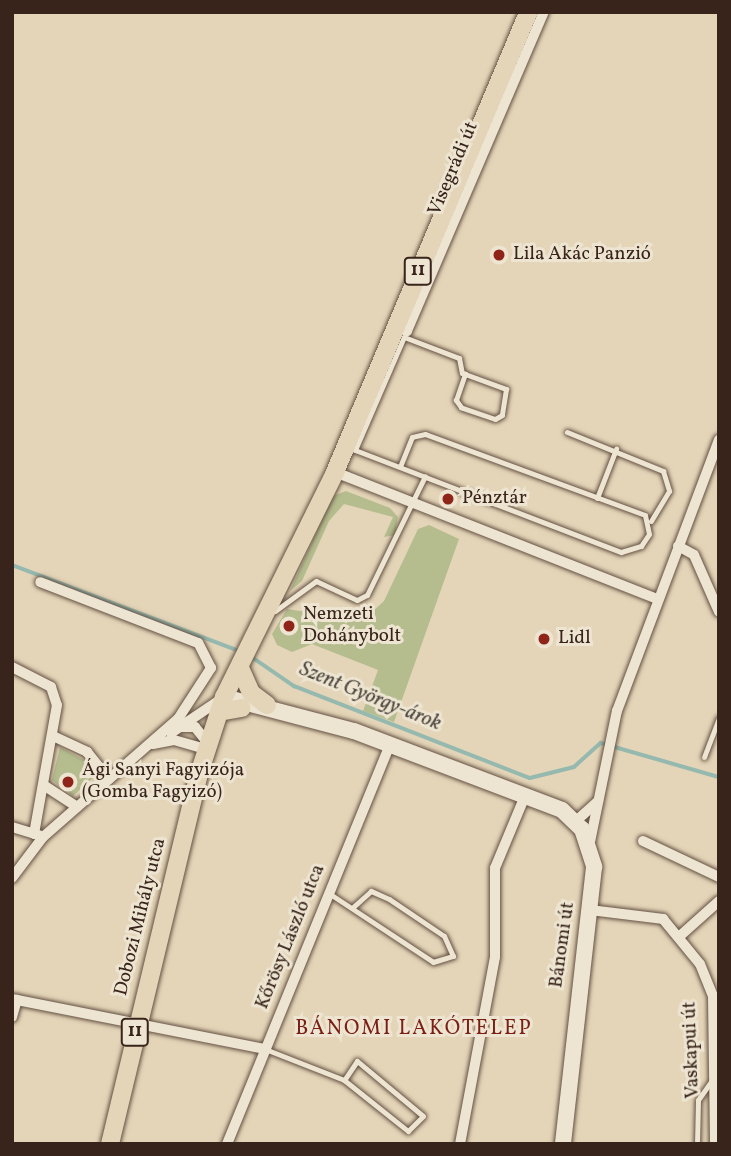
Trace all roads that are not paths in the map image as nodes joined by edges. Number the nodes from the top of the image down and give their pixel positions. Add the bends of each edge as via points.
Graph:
1 (528, 12) edge
2 (544, 12) edge
3 (402, 331) junction
4 (466, 374) junction
5 (567, 432) dead end
6 (719, 440) edge
7 (351, 447) junction
8 (616, 449) junction
9 (400, 467) junction
10 (335, 472) junction
11 (425, 476) junction
12 (597, 498) junction
13 (412, 505) junction
14 (651, 521) junction
15 (678, 546) junction
16 (40, 582) dead end
17 (657, 599) junction
18 (719, 612) edge
19 (260, 626) junction
20 (244, 659) junction
21 (12, 667) edge
22 (222, 704) junction
23 (267, 705) junction
24 (242, 708) joint
25 (309, 718) junction
26 (719, 718) edge
27 (180, 727) junction
28 (53, 736) junction
29 (153, 744) junction
30 (390, 745) junction
31 (207, 746) junction
32 (704, 757) dead end
33 (109, 779) junction
34 (44, 786) junction
35 (525, 796) junction
36 (599, 799) junction
37 (77, 807) junction
38 (576, 821) junction
39 (12, 827) edge
40 (38, 836) junction
41 (643, 841) dead end
42 (590, 842) junction
43 (719, 877) edge
44 (12, 878) edge
45 (328, 892) junction
46 (719, 901) edge
47 (352, 908) junction
48 (590, 910) junction
49 (681, 935) junction
50 (716, 997) edge
51 (14, 1000) edge
52 (12, 1017) edge
53 (138, 1020) junction
54 (264, 1049) junction
55 (714, 1078) junction
56 (344, 1080) junction
57 (110, 1144) edge
58 (227, 1144) edge
59 (460, 1144) edge
60 (563, 1144) edge
61 (697, 1144) edge
62 (715, 1144) edge

1 - 3 main road, Visegrádi út / 11
2 - 3 street, Visegrádi út
3 - 4 lane via 459,358
3 - 7 main road, Visegrádi út / 11
4 - 4 lane via 506,389 502,415 495,419 461,407 456,400
5 - 8 lane
6 - 15 street
7 - 9 lane
7 - 10 main road, Visegrádi út / 11
8 - 12 lane
8 - 14 lane via 654,463 668,481 665,505
9 - 11 lane
9 - 12 lane via 412,437 425,434
10 - 13 street
10 - 19 main road, Visegrádi út / 11
11 - 13 lane
11 - 14 lane via 621,552 641,546
12 - 14 lane
13 - 17 street
13 - 19 lane via 367,595 358,600 316,581
15 - 17 street
15 - 18 street via 694,555
16 - 29 street via 198,643 210,656 207,682
17 - 36 street, Bánomi út via 610,737
19 - 20 main road, Dobozi Mihály utca / 11
20 - 22 main road, Dobozi Mihály utca / 11
20 - 23 main road via 251,693
21 - 28 street via 55,694
22 - 23 main road
22 - 24 main road
22 - 27 street
22 - 31 main road, Dobozi Mihály utca / 11
23 - 25 main road
24 - 25 main road
25 - 30 main road
26 - 32 lane
27 - 29 street
27 - 31 street via 195,727
28 - 33 street via 87,752
28 - 34 street
29 - 31 street via 174,740
29 - 33 street
30 - 35 main road
30 - 45 street, Kőrösy László utca
31 - 53 main road, Dobozi Mihály utca / 11
33 - 37 street
34 - 37 street
34 - 40 street
35 - 38 main road
35 - 59 street via 495,868 495,957
36 - 38 street
36 - 42 street, Bánomi út
37 - 40 street
38 - 42 main road
39 - 40 street
40 - 44 street
41 - 43 street
42 - 48 main road, Bánomi út
45 - 47 lane
45 - 54 street, Kőrösy László utca
46 - 49 street
47 - 47 lane via 433,962 453,956 444,936 389,899 371,891
48 - 49 street, Vaskapui út via 656,916
48 - 60 main road, Bánomi út
49 - 50 street, Vaskapui út
50 - 55 street, Vaskapui út
51 - 52 street
51 - 53 street
53 - 54 street
53 - 57 main road, Dobozi Mihály utca / 11
54 - 56 lane
54 - 58 street, Kőrösy László utca
55 - 61 lane via 698,1100
55 - 62 street, Vaskapui út
56 - 56 lane via 357,1060 423,1116 408,1131

